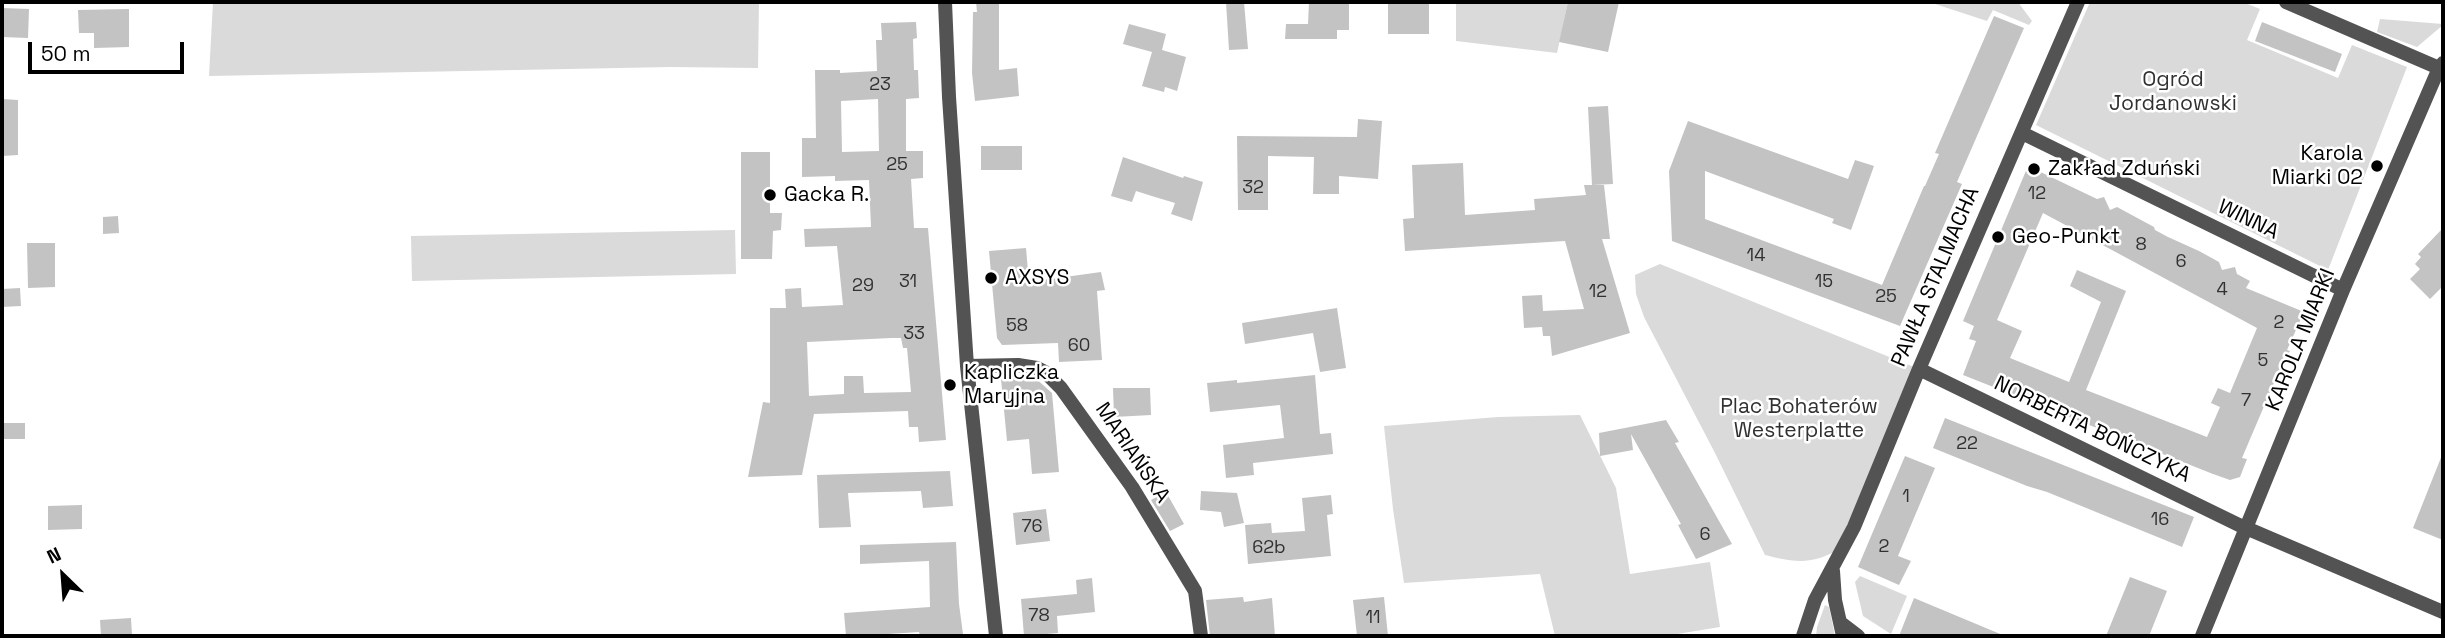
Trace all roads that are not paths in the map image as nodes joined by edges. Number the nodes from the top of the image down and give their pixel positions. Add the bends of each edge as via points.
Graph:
1 (945, 2) edge
2 (2078, 2) edge
3 (2286, 2) edge
4 (2441, 66) edge
5 (2022, 133) junction
6 (2343, 290) junction
7 (967, 366) junction
8 (1919, 369) junction
9 (2248, 528) junction
10 (1833, 569) junction
11 (2443, 612) edge
12 (1842, 630) edge
13 (996, 636) edge
14 (1201, 636) edge
15 (1803, 636) edge
16 (1858, 636) edge
17 (2202, 636) edge

1 - 7 street
2 - 5 street, PAWŁA STALMACHA
3 - 4 street
4 - 6 street, KAROLA MIARKI
5 - 6 street, WINNA
5 - 8 street, PAWŁA STALMACHA
6 - 9 street, KAROLA MIARKI
7 - 13 street
7 - 14 street, MARIAŃSKA via 1037,368 1061,388 1132,487 1195,591
8 - 9 street, NORBERTA BOŃCZYKA
8 - 10 street, PAWŁA STALMACHA
9 - 11 street, NORBERTA BOŃCZYKA
9 - 17 street, KAROLA MIARKI
10 - 12 street
10 - 15 street, PAWŁA STALMACHA via 1815,600
12 - 16 street

